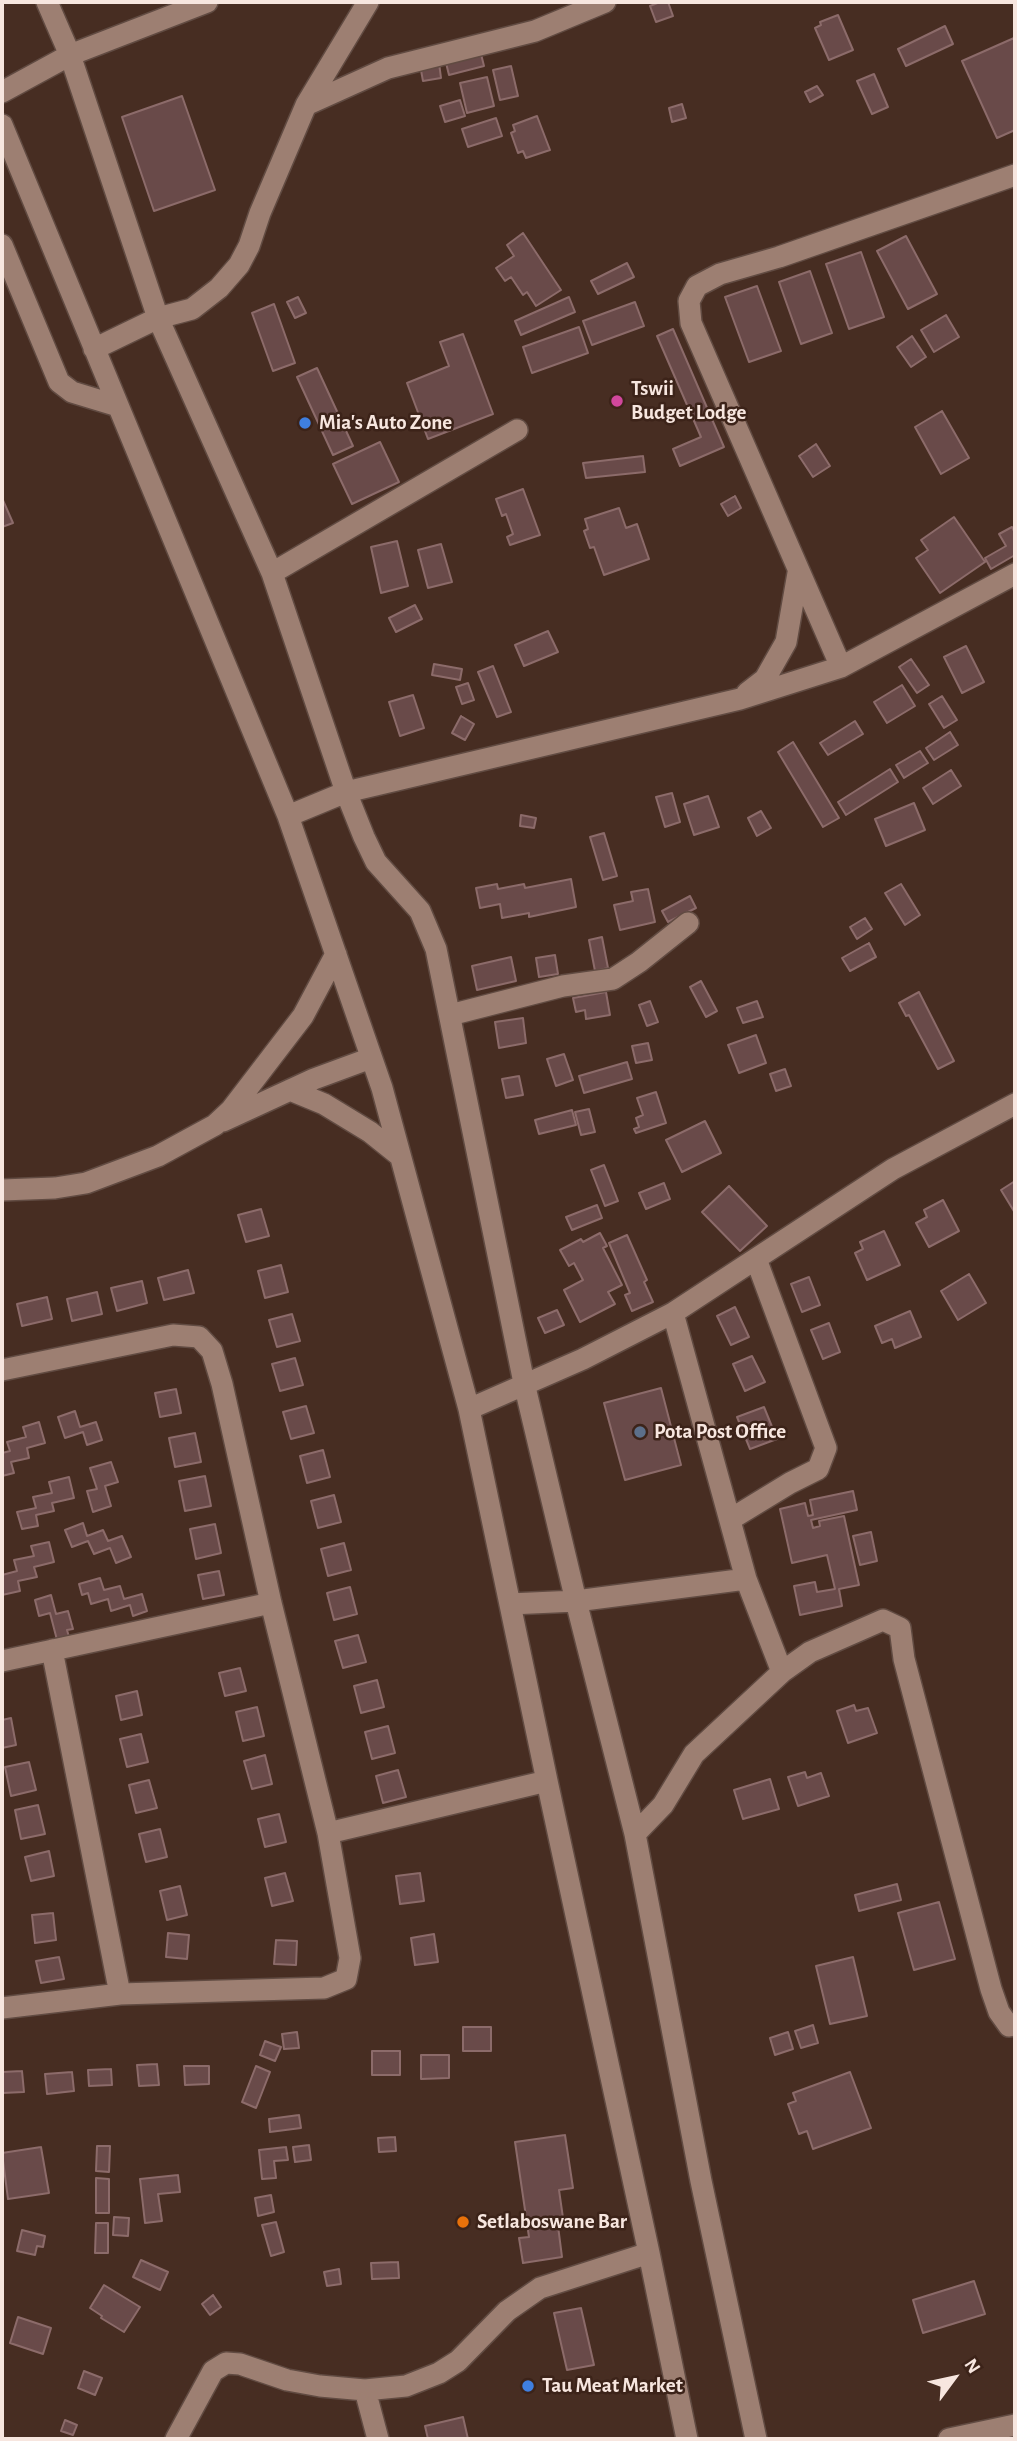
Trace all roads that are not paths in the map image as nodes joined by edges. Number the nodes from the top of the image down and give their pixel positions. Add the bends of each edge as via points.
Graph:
1 (47, 2) edge
2 (207, 2) edge
3 (368, 2) edge
4 (605, 2) edge
5 (70, 55) junction
6 (2, 92) edge
7 (306, 105) junction
8 (2, 125) edge
9 (1015, 174) edge
10 (2, 245) edge
11 (158, 318) junction
12 (94, 349) junction
13 (118, 406) junction
14 (517, 430) dead end
15 (798, 569) junction
16 (272, 573) junction
17 (1015, 574) edge
18 (841, 667) junction
19 (740, 699) junction
20 (346, 792) junction
21 (288, 816) junction
22 (688, 923) dead end
23 (335, 954) junction
24 (450, 1015) junction
25 (371, 1058) junction
26 (290, 1090) junction
27 (1015, 1104) edge
28 (215, 1125) junction
29 (400, 1156) junction
30 (2, 1190) edge
31 (756, 1259) junction
32 (673, 1313) junction
33 (2, 1370) edge
34 (524, 1383) junction
35 (469, 1409) junction
36 (730, 1519) junction
37 (747, 1579) junction
38 (576, 1601) junction
39 (271, 1603) junction
40 (510, 1605) junction
41 (52, 1650) junction
42 (2, 1661) edge
43 (782, 1672) junction
44 (547, 1782) junction
45 (327, 1833) junction
46 (635, 1834) junction
47 (120, 1994) junction
48 (2, 2008) edge
49 (1015, 2025) edge
50 (649, 2253) junction
51 (365, 2390) junction
52 (1015, 2425) edge
53 (176, 2439) edge
54 (378, 2439) edge
55 (687, 2439) edge
56 (756, 2439) edge
57 (949, 2439) edge

1 - 5 street
2 - 5 street
3 - 7 street
4 - 7 street via 534,31 388,68
5 - 6 street
5 - 11 street
7 - 11 street via 239,265 192,309
8 - 12 street
9 - 15 street via 720,274 697,286 689,301 691,323
10 - 13 street via 59,382 83,396
11 - 12 street
11 - 16 street
12 - 13 street
13 - 21 street
14 - 16 street
15 - 18 street
15 - 19 street via 786,642 765,679
16 - 20 street
17 - 18 street
18 - 19 street
19 - 20 street
20 - 21 street
20 - 24 street via 376,862 420,911 430,932
21 - 23 street
22 - 24 street via 613,979 562,986
23 - 25 street
23 - 28 street via 303,1016
24 - 34 street
25 - 26 street
25 - 29 street
26 - 28 street
26 - 29 street via 324,1104
27 - 31 street via 893,1170
28 - 30 street via 158,1156 86,1183
29 - 35 street
31 - 32 street
31 - 36 street via 827,1448 818,1469
32 - 34 street
32 - 36 street
33 - 39 street via 173,1335 199,1337 212,1351 222,1384
34 - 35 street
34 - 38 street
35 - 40 street
36 - 37 street
37 - 38 street
37 - 43 street
38 - 40 street
38 - 46 street
39 - 41 street
39 - 45 street
40 - 44 street
41 - 42 street
41 - 47 street
43 - 46 street via 694,1754 663,1805
43 - 49 street via 810,1652 883,1620 900,1628 904,1659 992,1989 999,2012 1009,2026
44 - 45 street
44 - 50 street
45 - 47 street via 350,1958 346,1979 324,1988
46 - 56 street
47 - 48 street
50 - 51 street via 540,2288 507,2311 458,2361 439,2373 406,2386
50 - 55 street
51 - 53 street via 298,2382 226,2363 213,2371
51 - 54 street
52 - 57 street

